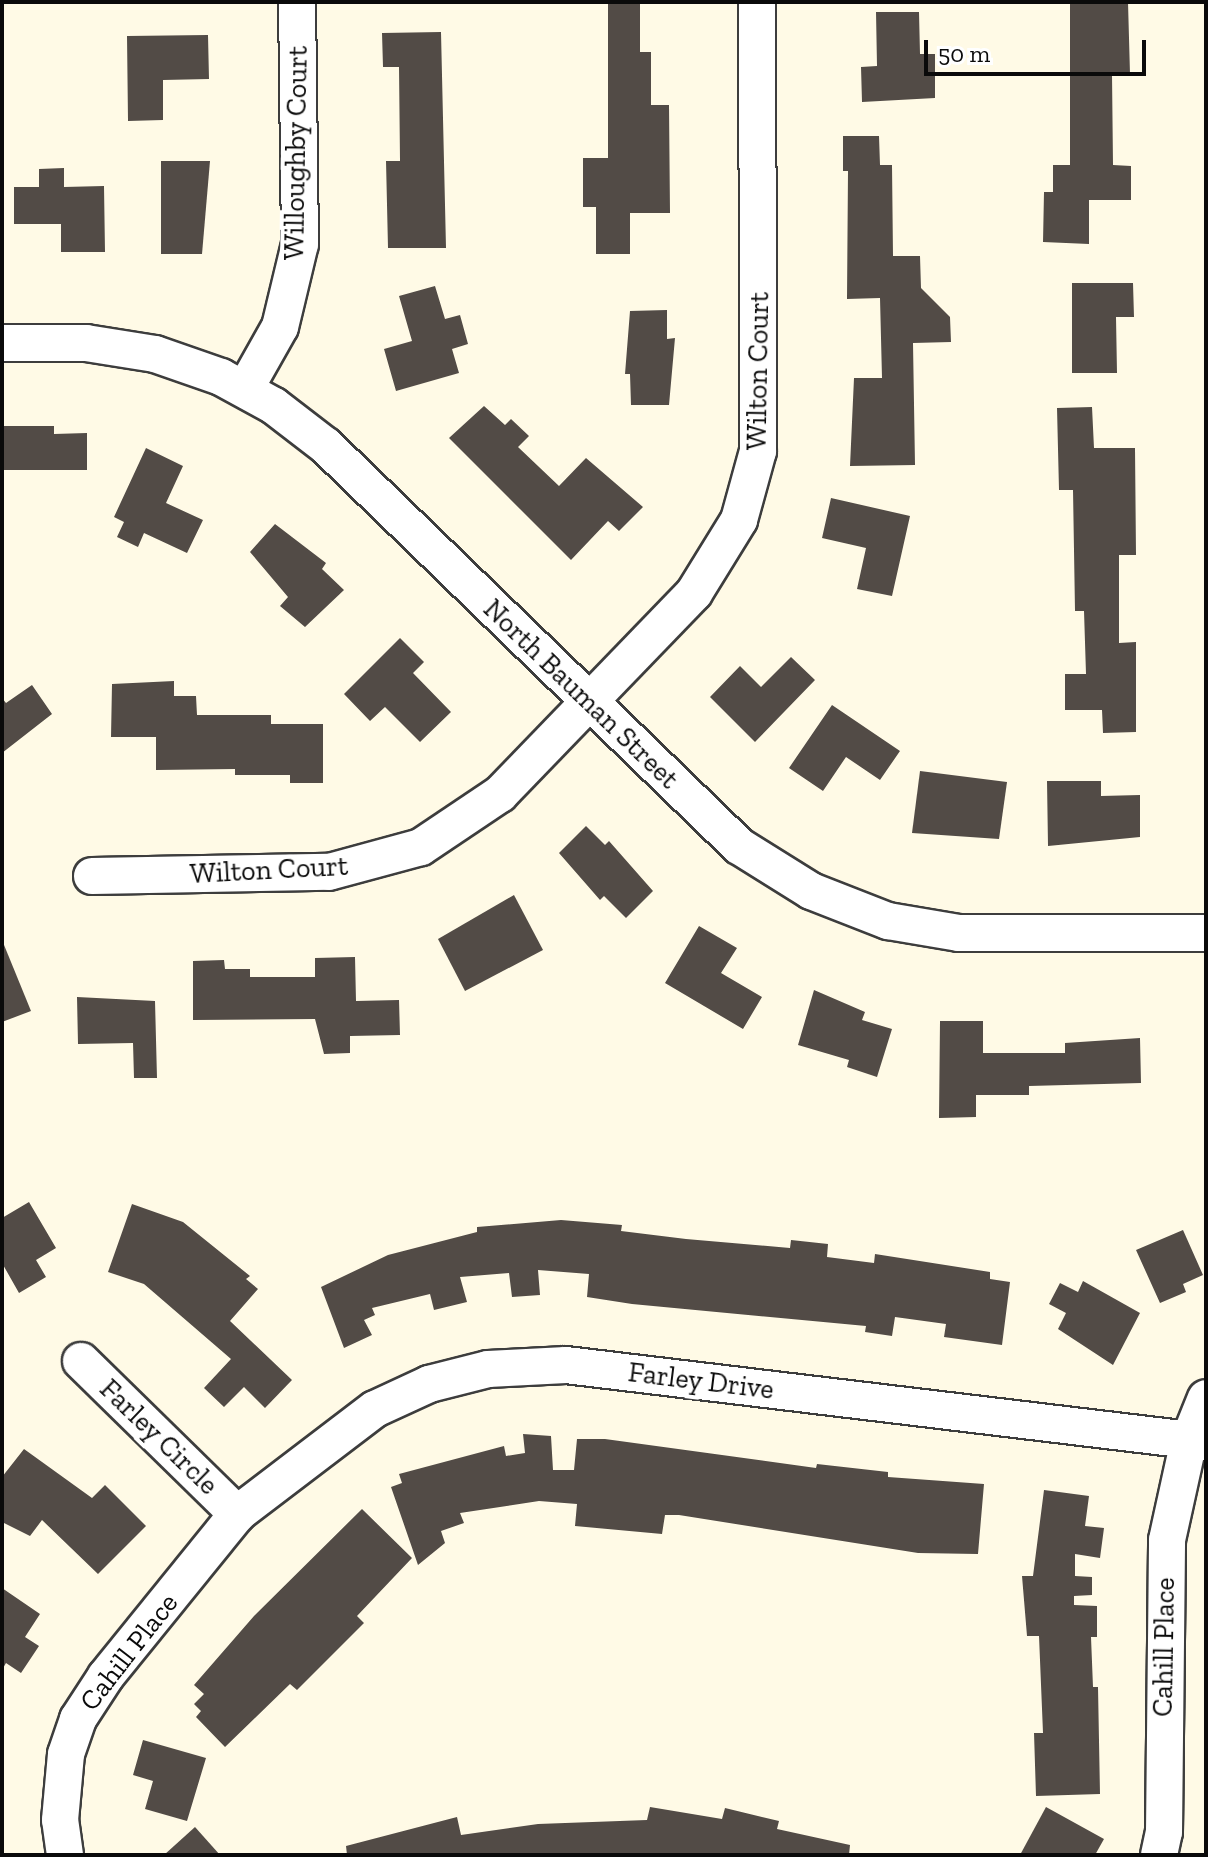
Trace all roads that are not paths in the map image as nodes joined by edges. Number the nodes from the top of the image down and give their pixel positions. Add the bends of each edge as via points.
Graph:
1 (297, 2) edge
2 (757, 2) edge
3 (2, 343) edge
4 (245, 389) junction
5 (589, 702) junction
6 (92, 876) dead end
7 (1206, 933) edge
8 (81, 1361) dead end
9 (1206, 1398) edge
10 (1197, 1441) edge
11 (237, 1514) junction
12 (65, 1855) edge
13 (1159, 1855) edge

1 - 4 street, Willoughby Court via 300,244 280,327
2 - 5 street, Wilton Court via 762,394 755,465 739,520 711,570
3 - 4 street, North Bauman Street via 128,348 181,362
4 - 5 street, North Bauman Street via 326,446
5 - 6 street, Wilton Court via 468,819 382,861 329,872
5 - 7 street, North Bauman Street via 739,846 798,884 849,908 959,933
8 - 11 street, Farley Circle
9 - 10 street, Cahill Place
10 - 11 street, Farley Drive via 585,1367 519,1365 458,1375 375,1409
10 - 13 street, Cahill Place via 1167,1540 1164,1832
11 - 12 street, Cahill Place via 106,1676 78,1719 61,1782

